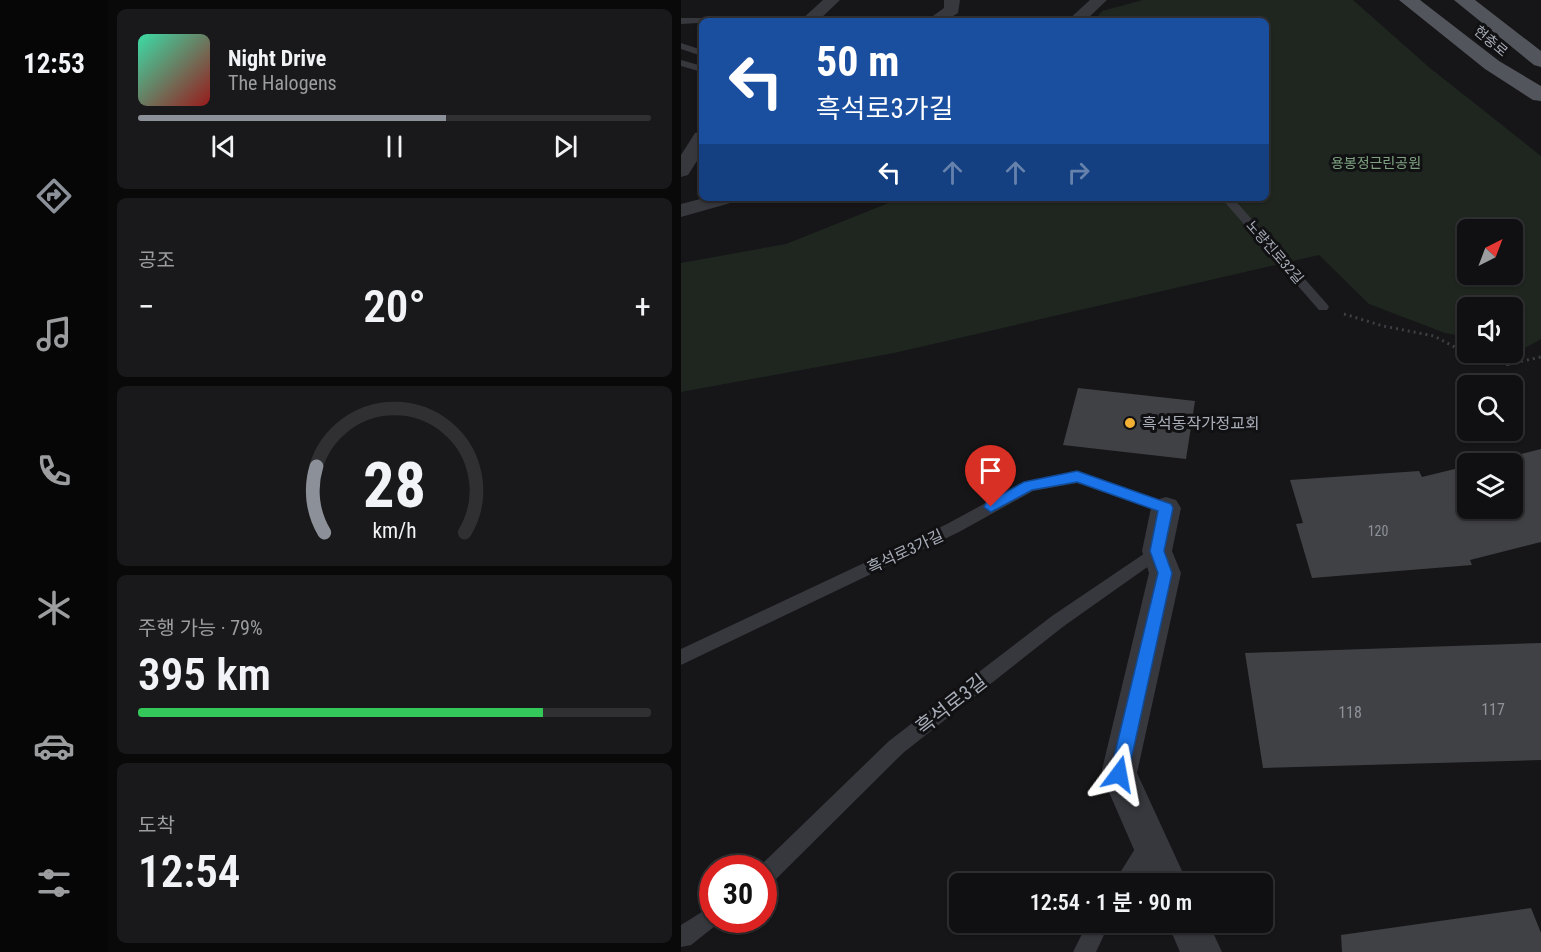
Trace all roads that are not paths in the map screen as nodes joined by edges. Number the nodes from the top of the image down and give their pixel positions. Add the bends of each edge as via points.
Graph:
1 (832, 0) edge
2 (952, 0) edge
3 (1099, 0) edge
4 (1408, 0) edge
5 (1442, 0) edge
6 (1463, 0) edge
7 (1484, 0) edge
8 (811, 18) edge
9 (939, 18) edge
10 (1078, 18) edge
11 (681, 21) edge
12 (699, 21) edge
13 (1541, 44) edge
14 (681, 46) edge
15 (699, 52) edge
16 (1541, 61) edge
17 (681, 63) edge
18 (699, 68) edge
19 (1541, 81) edge
20 (1541, 94) edge
21 (699, 142) edge
22 (681, 171) edge
23 (717, 201) edge
24 (1230, 201) edge
25 (681, 212) edge
26 (1323, 307) road end
27 (1166, 508) joint
28 (1157, 551) junction
29 (681, 657) edge
30 (1150, 843) junction
31 (777, 864) edge
32 (1130, 873) edge
33 (1164, 873) edge
34 (699, 925) edge
35 (1094, 933) edge
36 (1192, 933) edge
37 (681, 936) edge
38 (1084, 952) edge
39 (1201, 952) edge

1 - 8 street
2 - 9 street via 951,10
3 - 10 street
4 - 20 main road via 1492,65
5 - 19 main road, 현충로
6 - 16 main road, 현충로
7 - 13 main road
11 - 12 lane
14 - 15 lane
17 - 18 lane
21 - 22 street
23 - 25 street
24 - 26 lane, 노량진로32길
27 - 28 street
27 - 29 lane, 흑석로3가길 via 1077,477 1029,486 953,528
28 - 30 street via 1165,573 1119,774
28 - 31 lane, 흑석로3길 via 1058,621 896,747
30 - 32 lane
30 - 33 street
34 - 37 lane
35 - 38 lane
36 - 39 street

